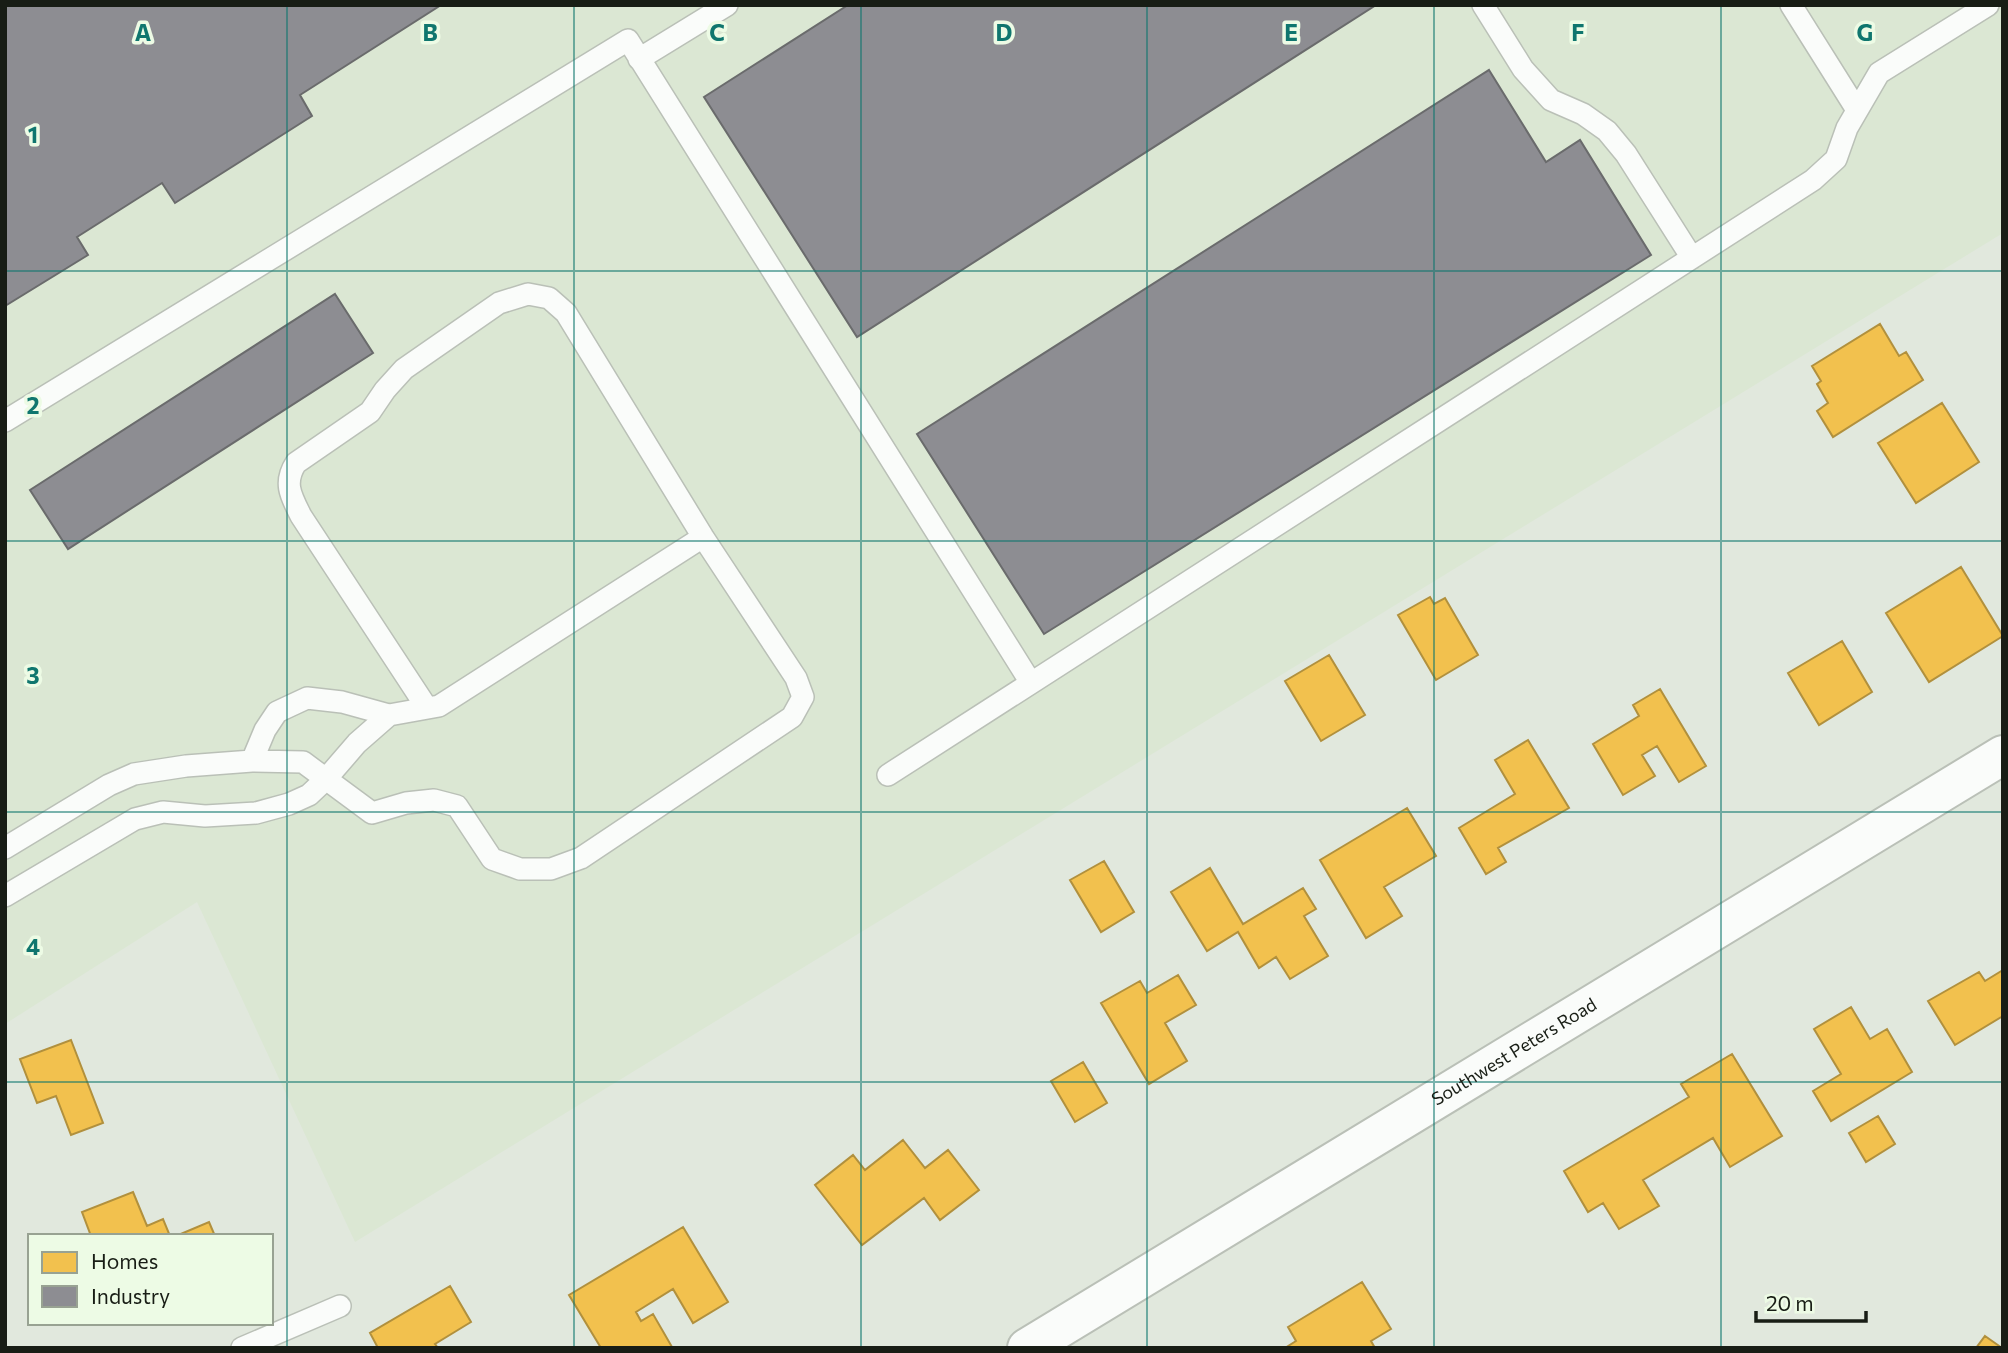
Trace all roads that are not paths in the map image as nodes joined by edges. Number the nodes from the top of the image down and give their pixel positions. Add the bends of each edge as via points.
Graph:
1 (727, 5) edge
2 (1483, 5) edge
3 (1791, 5) edge
4 (1988, 5) edge
5 (639, 59) junction
6 (1857, 110) junction
7 (1692, 258) junction
8 (5, 421) edge
9 (703, 537) junction
10 (1031, 683) junction
11 (426, 708) junction
12 (389, 715) junction
13 (2003, 755) edge
14 (253, 761) junction
15 (888, 775) dead end
16 (326, 779) junction
17 (5, 848) edge
18 (5, 896) edge
19 (340, 1306) dead end
20 (242, 1348) edge
21 (1027, 1348) edge

1 - 5 lane
2 - 7 lane via 1523,69 1552,100 1607,131
3 - 6 lane
4 - 6 lane via 1879,73
5 - 8 lane via 628,40
5 - 10 lane
6 - 7 lane via 1836,159 1813,180
7 - 10 lane
9 - 11 lane via 439,706
9 - 11 lane via 566,313 549,298 528,295 499,303 404,369 370,412 296,463 289,474 291,495 301,516
9 - 16 lane via 796,678 803,697 792,716 581,858 551,869 520,869 492,859 457,806 434,800 372,813
10 - 15 lane
11 - 12 lane
12 - 14 lane via 307,698 277,712
12 - 16 lane
13 - 21 street, Southwest Peters Road
14 - 16 lane via 303,762
14 - 17 lane via 134,774
16 - 18 lane via 309,795 256,813 205,816 163,812 135,819
19 - 20 lane

